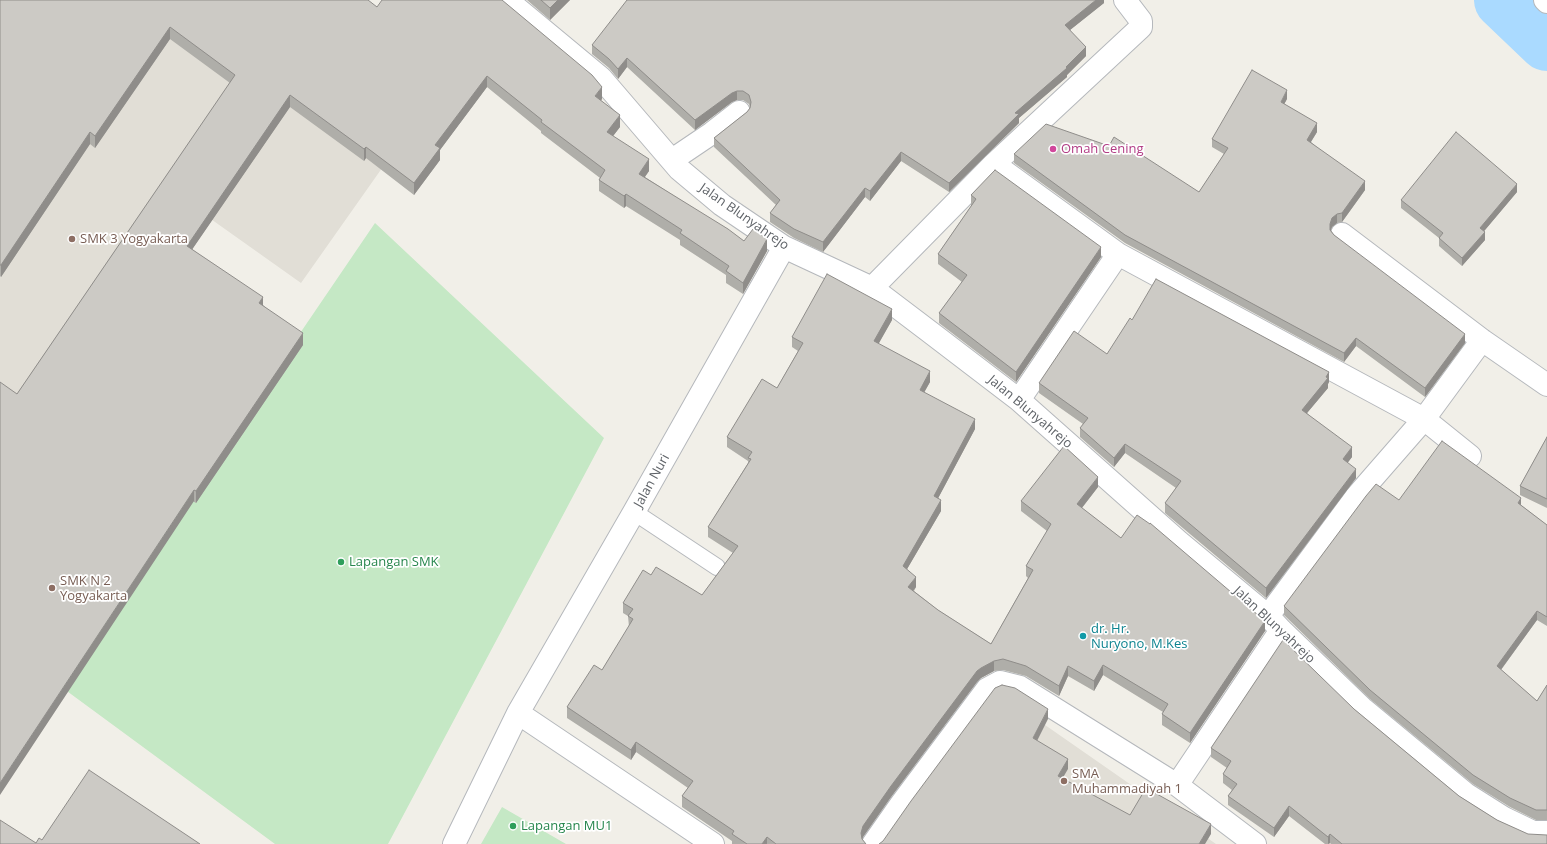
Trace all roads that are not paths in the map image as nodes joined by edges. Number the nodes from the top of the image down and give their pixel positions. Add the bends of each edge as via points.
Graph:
1 (507, 0) edge
2 (1125, 0) edge
3 (1545, 0) edge
4 (1547, 2) edge
5 (739, 112) dead end
6 (672, 160) junction
7 (994, 164) junction
8 (1342, 234) dead end
9 (784, 247) junction
10 (1118, 254) junction
11 (872, 288) junction
12 (1482, 340) junction
13 (1547, 385) edge
14 (1019, 400) junction
15 (1424, 419) junction
16 (1470, 456) dead end
17 (634, 512) junction
18 (717, 567) dead end
19 (1274, 623) junction
20 (518, 713) junction
21 (1177, 785) junction
22 (1547, 832) edge
23 (454, 844) edge
24 (713, 844) edge
25 (873, 844) edge
26 (1255, 844) edge

1 - 6 street, Jalan Blunyahrejo via 601,78
2 - 7 street via 1141,21 1141,27
3 - 4 street
5 - 6 street
6 - 9 street, Jalan Blunyahrejo via 679,169 722,205
7 - 10 street
7 - 11 street
8 - 12 street
9 - 11 street, Jalan Blunyahrejo
9 - 17 street, Jalan Nuri
10 - 14 street
10 - 15 street
11 - 14 street, Jalan Blunyahrejo
12 - 13 street
12 - 15 street
14 - 19 street, Jalan Blunyahrejo via 1178,542
15 - 16 street
15 - 19 street via 1356,497
17 - 18 lane
17 - 20 street, Jalan Nuri
19 - 21 street
19 - 22 street, Jalan Blunyahrejo via 1362,708 1466,794 1504,818 1533,832
20 - 23 street, Jalan Nuri
20 - 24 street
21 - 25 street via 1020,687 1000,682 987,689
21 - 26 street

